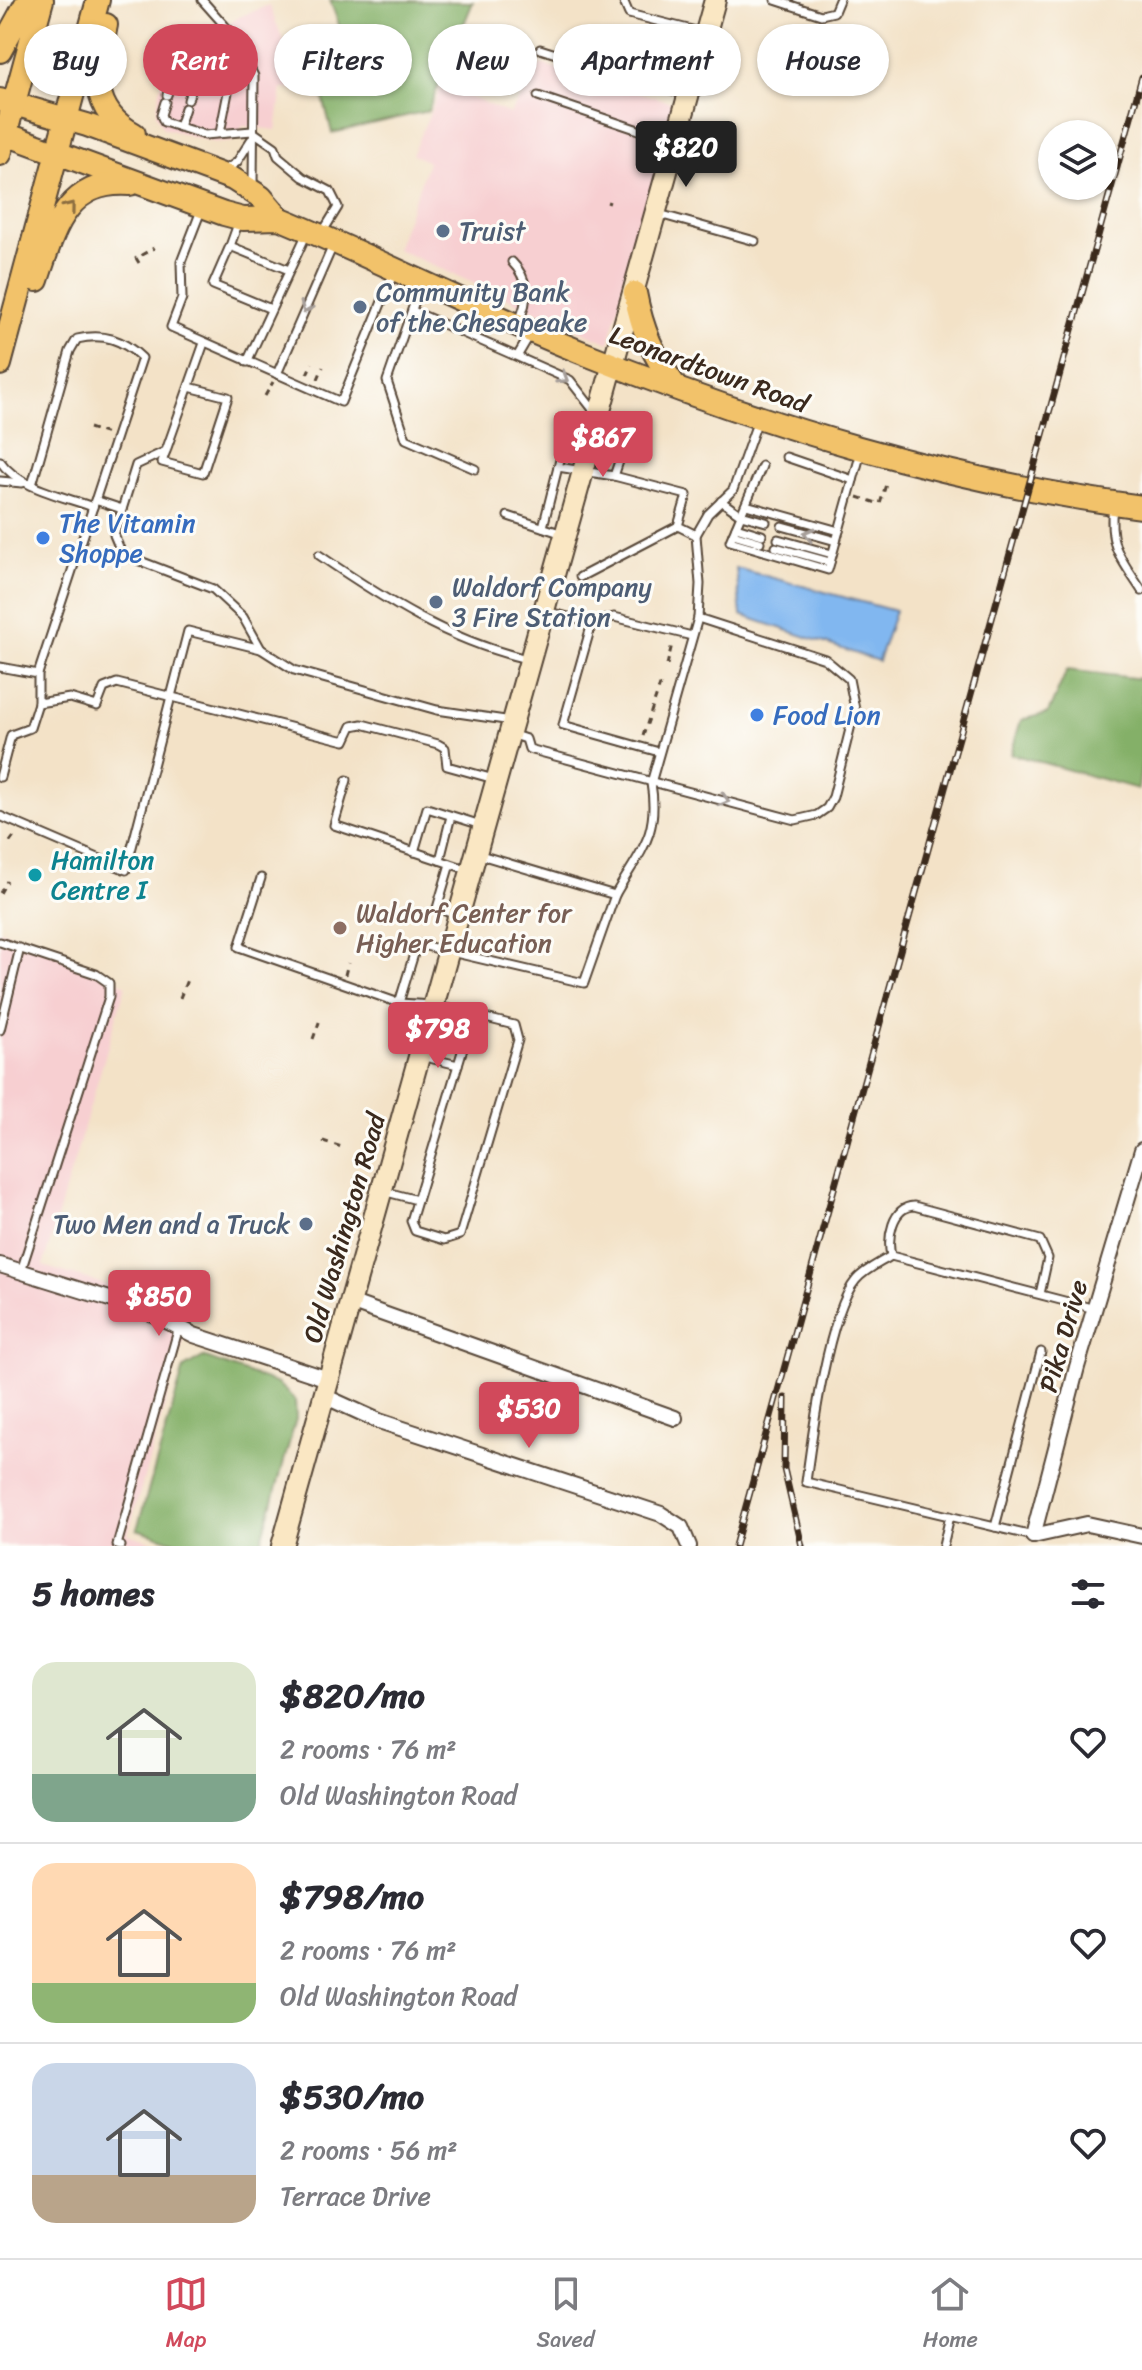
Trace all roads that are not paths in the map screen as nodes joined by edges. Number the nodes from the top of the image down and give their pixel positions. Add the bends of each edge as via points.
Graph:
1 (28, 0) edge
2 (42, 0) edge
3 (98, 0) edge
4 (110, 0) edge
5 (202, 0) edge
6 (623, 0) edge
7 (715, 0) edge
8 (775, 0) edge
9 (839, 0) edge
10 (224, 24) edge
11 (670, 24) edge
12 (708, 24) edge
13 (540, 49) dead end
14 (0, 51) edge
15 (553, 53) edge
16 (167, 96) edge
17 (189, 96) edge
18 (227, 96) edge
19 (253, 96) edge
20 (538, 96) dead end
21 (689, 96) edge
22 (7, 102) edge
23 (66, 119) junction
24 (179, 127) junction
25 (220, 133) junction
26 (252, 135) junction
27 (2, 140) edge
28 (676, 143) junction
29 (57, 153) junction
30 (177, 158) junction
31 (219, 174) junction
32 (167, 193) junction
33 (254, 193) junction
34 (203, 206) junction
35 (656, 213) junction
36 (240, 218) junction
37 (279, 218) junction
38 (321, 235) junction
39 (755, 241) dead end
40 (230, 246) junction
41 (512, 262) dead end
42 (395, 269) junction
43 (289, 270) junction
44 (422, 282) junction
45 (635, 293) junction
46 (271, 309) junction
47 (413, 311) junction
48 (524, 328) junction
49 (204, 343) junction
50 (518, 355) junction
51 (247, 362) junction
52 (0, 364) edge
53 (612, 364) junction
54 (277, 374) junction
55 (0, 383) edge
56 (675, 386) junction
57 (189, 387) junction
58 (759, 418) junction
59 (596, 421) junction
60 (564, 446) dead end
61 (861, 450) junction
62 (166, 451) junction
63 (786, 457) dead end
64 (0, 461) edge
65 (762, 466) dead end
66 (558, 467) junction
67 (475, 469) dead end
68 (582, 470) junction
69 (614, 476) junction
70 (853, 480) junction
71 (0, 481) edge
72 (32, 485) junction
73 (721, 501) junction
74 (1113, 503) junction
75 (94, 504) junction
76 (746, 505) junction
77 (1142, 507) edge
78 (122, 509) junction
79 (741, 515) junction
80 (508, 516) dead end
81 (766, 522) dead end
82 (678, 526) junction
83 (782, 526) dead end
84 (543, 527) junction
85 (734, 531) junction
86 (839, 531) junction
87 (564, 534) junction
88 (696, 535) junction
89 (761, 538) dead end
90 (836, 541) junction
91 (777, 543) dead end
92 (319, 555) dead end
93 (831, 558) junction
94 (580, 577) dead end
95 (1142, 591) edge
96 (543, 611) junction
97 (698, 618) junction
98 (592, 623) junction
99 (692, 636) junction
100 (261, 649) junction
101 (529, 659) junction
102 (0, 667) edge
103 (38, 674) junction
104 (170, 696) junction
105 (38, 703) junction
106 (510, 727) junction
107 (659, 752) junction
108 (0, 777) edge
109 (347, 780) dead end
110 (496, 780) junction
111 (651, 783) junction
112 (0, 816) edge
113 (451, 816) junction
114 (483, 826) junction
115 (414, 852) junction
116 (440, 860) junction
117 (473, 862) junction
118 (450, 864) junction
119 (261, 878) dead end
120 (615, 895) junction
121 (458, 915) junction
122 (0, 942) edge
123 (20, 948) junction
124 (447, 953) junction
125 (399, 1003) junction
126 (433, 1005) junction
127 (473, 1015) junction
128 (0, 1030) edge
129 (419, 1055) junction
130 (458, 1065) junction
131 (1141, 1155) edge
132 (381, 1190) junction
133 (417, 1200) junction
134 (891, 1256) junction
135 (0, 1265) edge
136 (21, 1271) junction
137 (1040, 1294) junction
138 (350, 1302) junction
139 (1095, 1309) junction
140 (179, 1327) junction
141 (1041, 1352) dead end
142 (326, 1388) junction
143 (675, 1418) dead end
144 (950, 1516) junction
145 (995, 1527) junction
146 (1033, 1536) junction
147 (1142, 1536) edge
148 (121, 1546) edge
149 (282, 1546) edge
150 (689, 1546) edge
151 (943, 1546) edge

1 - 14 highway
2 - 22 highway
3 - 23 highway
4 - 30 highway via 98,62 104,109 117,125
5 - 10 lane
6 - 11 lane via 629,14
7 - 12 main road, Old Washington Road
8 - 9 lane via 821,15 834,12
13 - 15 lane
16 - 24 lane via 161,119
17 - 24 lane
18 - 25 lane
19 - 26 lane
20 - 28 lane
21 - 28 main road, Old Washington Road
22 - 23 highway, Leonardtown Road
22 - 27 highway
23 - 29 highway
23 - 30 highway, Leonardtown Road
24 - 25 lane via 205,135
25 - 26 lane
26 - 31 lane via 237,162
26 - 33 lane
26 - 38 lane via 275,147 303,177 330,191 338,207
27 - 29 highway, Leonardtown Road
28 - 35 main road, Old Washington Road
29 - 32 highway, Leonardtown Road
29 - 52 highway
30 - 31 highway, Leonardtown Road
31 - 33 highway, Leonardtown Road
32 - 34 highway, Leonardtown Road
55 -> 32 highway via 54,231 75,200 87,190 113,184
33 - 37 highway, Leonardtown Road
34 - 36 highway, Leonardtown Road
34 - 49 lane via 181,262 182,298 171,327
35 - 39 lane
35 - 45 main road, Old Washington Road
36 - 37 highway, Leonardtown Road
36 - 40 lane
37 - 38 highway, Leonardtown Road
38 - 42 highway, Leonardtown Road
38 - 43 lane
38 -> 54 lane
40 - 43 lane
40 - 46 lane via 213,285
41 - 48 lane via 523,274
42 - 44 highway, Leonardtown Road
42 - 54 lane via 341,402
43 - 46 lane
44 - 47 lane
44 - 48 highway, Leonardtown Road
45 - 53 main road, Old Washington Road
45 - 56 highway via 643,333
46 - 51 lane
47 - 50 lane
47 - 67 lane via 387,381 406,439
48 - 50 lane
48 - 53 highway, Leonardtown Road
49 - 51 lane
49 - 57 lane
50 -> 59 lane via 525,363 570,380
51 - 54 lane
53 - 56 highway, Leonardtown Road
53 - 59 main road, Old Washington Road
56 - 58 highway, Leonardtown Road
57 - 62 lane
57 - 62 lane via 228,397 203,473 162,462
58 - 61 highway, Leonardtown Road
58 - 73 lane via 733,490
59 - 68 main road, Old Washington Road
59 - 69 lane via 628,435
60 - 66 lane
61 - 70 lane
61 - 74 highway, Leonardtown Road via 1027,490
62 - 78 lane via 136,465
63 - 70 lane
64 - 72 lane
65 - 76 lane
66 - 68 lane
66 - 84 lane
68 - 69 lane
68 - 87 main road, Old Washington Road
69 - 82 lane via 687,495
70 - 86 lane
71 - 72 lane
72 - 75 lane
72 - 75 lane via 77,339 97,335 126,343 142,358
73 - 79 lane
73 - 88 lane
74 - 77 highway, Leonardtown Road
74 - 95 lane via 1110,535
75 - 78 lane
75 - 103 lane
76 - 79 lane
76 - 86 lane
78 - 100 lane via 114,535 122,554 213,589 243,617
79 - 81 lane
79 - 85 lane
80 - 84 lane
82 - 88 lane
82 - 94 lane
90 -> 83 lane
84 - 87 lane
85 - 89 lane
85 - 93 lane via 730,541 793,562 828,570
86 - 90 lane
87 - 96 main road, Old Washington Road
88 - 97 lane
90 - 93 lane
91 - 93 lane
92 - 101 lane via 419,619 487,650
96 - 98 lane
96 - 101 main road, Old Washington Road
97 - 99 lane
111 -> 97 lane via 795,820 817,815 833,797 855,709 849,679 825,659
98 - 99 lane via 614,617
98 - 107 lane via 563,725
99 - 107 lane
100 - 104 lane via 188,631
100 - 106 lane via 294,670
101 - 106 main road, Old Washington Road
102 - 103 lane
103 - 105 lane
104 - 105 lane via 117,683 104,688 97,706 70,698
104 - 110 lane via 345,741 352,726 362,724 438,744 445,748 447,766
104 - 112 lane via 126,870
105 - 108 lane via 30,728 11,735
106 - 110 main road, Old Washington Road
106 - 111 lane via 526,739 529,749
107 - 111 lane
109 - 115 lane via 334,825
110 - 114 main road, Old Washington Road
111 - 120 lane via 655,808 647,846
113 - 114 lane
113 - 115 lane via 427,808
113 - 116 lane
114 - 117 main road, Old Washington Road
115 - 116 lane
116 - 118 lane
117 - 118 lane
117 - 120 lane
117 - 121 main road, Old Washington Road
118 - 121 lane via 437,908
119 - 125 lane via 239,947
120 - 124 lane via 584,983
121 - 124 main road, Old Washington Road
122 - 123 lane
123 - 128 lane
123 - 136 lane via 109,983 109,997
124 - 125 lane via 417,944
124 - 126 main road, Old Washington Road
125 - 126 lane
126 - 127 lane
126 - 129 main road, Old Washington Road
127 - 130 lane
127 - 133 lane via 514,1025 518,1040 460,1235 444,1240 415,1231 411,1221
129 - 130 lane
129 - 132 main road, Old Washington Road
130 - 133 lane
131 - 139 street, Pika Drive
132 - 133 lane
132 - 138 main road, Old Washington Road
134 - 137 lane
134 - 137 lane via 888,1244 897,1213 914,1206 1040,1240 1048,1258
134 - 144 lane via 857,1278 843,1300 816,1408 806,1482
135 - 136 street
136 - 140 street via 145,1310
137 - 139 lane
138 - 142 main road, Old Washington Road
138 - 143 street
139 - 146 street, Pika Drive
140 - 142 street
140 - 148 lane via 117,1545
141 - 145 lane
142 - 149 main road, Old Washington Road
142 - 150 street via 379,1421 661,1514 681,1527
144 - 145 lane
144 - 151 lane
145 - 146 lane
146 - 147 street via 1087,1524

